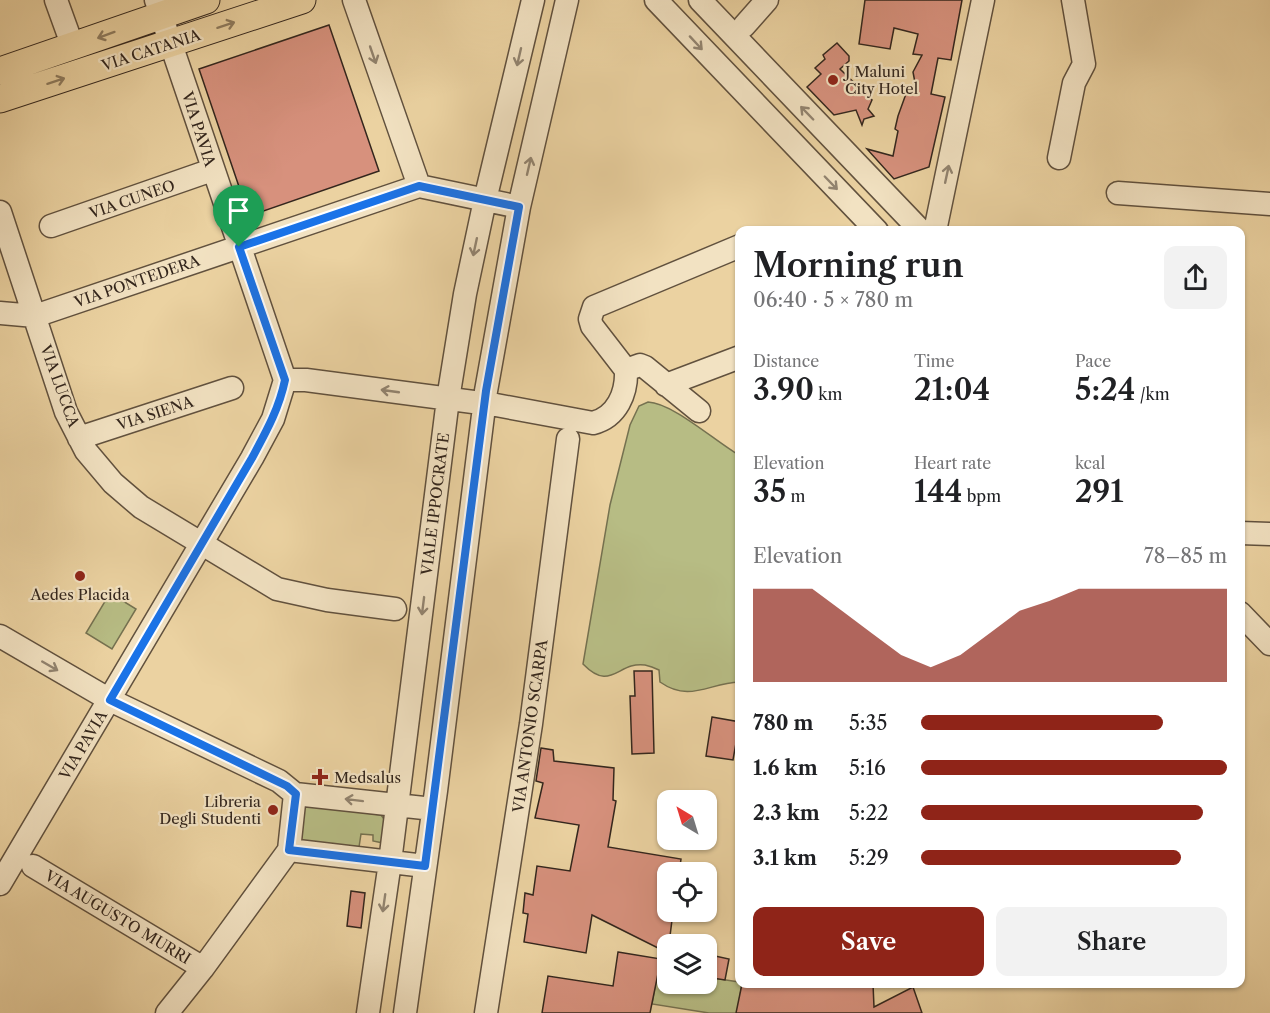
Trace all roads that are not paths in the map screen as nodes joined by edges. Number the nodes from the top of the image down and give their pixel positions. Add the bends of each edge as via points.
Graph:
1 (56, 0) edge
2 (206, 0) edge
3 (302, 0) edge
4 (354, 0) edge
5 (532, 0) edge
6 (567, 0) edge
7 (656, 0) edge
8 (700, 0) edge
9 (767, 0) edge
10 (983, 0) edge
11 (1073, 0) edge
12 (159, 7) edge
13 (744, 26) dead end
14 (171, 44) junction
15 (73, 47) junction
16 (751, 54) junction
17 (0, 71) edge
18 (727, 75) junction
19 (0, 99) edge
20 (1059, 158) dead end
21 (213, 170) junction
22 (419, 186) junction
23 (1118, 193) dead end
24 (485, 200) junction
25 (1270, 204) edge
26 (519, 207) junction
27 (0, 212) edge
28 (51, 226) dead end
29 (872, 226) edge
30 (916, 226) edge
31 (936, 226) edge
32 (239, 247) junction
33 (735, 248) edge
34 (0, 313) edge
35 (35, 316) junction
36 (735, 359) edge
37 (626, 370) junction
38 (285, 380) junction
39 (666, 385) junction
40 (232, 388) dead end
41 (448, 399) junction
42 (484, 404) junction
43 (699, 411) dead end
44 (79, 438) junction
45 (568, 439) dead end
46 (1245, 533) edge
47 (1270, 534) edge
48 (202, 544) junction
49 (394, 609) dead end
50 (1245, 618) edge
51 (0, 636) edge
52 (1270, 644) edge
53 (110, 700) junction
54 (296, 794) junction
55 (397, 806) junction
56 (433, 808) junction
57 (289, 850) junction
58 (16, 856) edge
59 (390, 862) junction
60 (425, 866) junction
61 (0, 884) edge
62 (203, 968) junction
63 (167, 1013) edge
64 (368, 1013) edge
65 (405, 1013) edge
66 (486, 1013) edge

1 - 15 street
2 - 12 main road, VIA CATANIA
14 -> 3 main road, VIA CATANIA
4 -> 22 street
5 -> 24 street, VIALE IPPOCRATE
26 -> 6 street
7 -> 18 street
8 - 16 street
9 - 13 street
31 -> 10 street
11 - 20 street via 1084,64 1074,83
12 - 14 street, VIA PAVIA
12 -> 15 main road, VIA CATANIA
19 -> 14 main road, VIA CATANIA
14 - 21 street, VIA PAVIA
15 - 17 main road, VIA CATANIA
16 - 18 street
30 -> 16 street
18 -> 29 street
21 - 28 street, VIA CUNEO
21 - 32 street, VIA PAVIA
22 - 24 street
22 - 32 street, VIA PONTEDERA
23 - 25 street
24 - 26 street
24 -> 41 street, VIALE IPPOCRATE
26 - 42 street
27 - 35 street, VIA LUCCA
32 - 35 street, VIA PONTEDERA
32 - 38 street, VIA PAVIA
33 - 37 street via 600,302 591,312 592,326
34 - 35 street
35 - 44 street, VIA LUCCA via 61,399
36 - 39 street
37 - 39 street via 640,365
37 - 42 street via 618,405 603,420 593,423
41 -> 38 street
38 - 48 street, VIA PAVIA via 273,419
39 - 43 street
40 - 44 street, VIA SIENA
41 - 42 street
41 -> 55 street, VIALE IPPOCRATE
42 - 56 street
44 - 48 street, VIA LUCCA via 99,468 129,498
45 - 66 street, VIA ANTONIO SCARPA via 531,724
46 - 47 street
48 - 49 street, VIA LUCCA via 277,590
48 - 53 street, VIA PAVIA
50 - 52 street
51 -> 53 street
53 - 54 street via 279,781
53 - 58 street, VIA PAVIA
55 -> 54 street
54 - 57 street
55 - 56 street
55 - 59 street, VIALE IPPOCRATE
56 - 60 street
57 - 59 street
57 - 62 street
58 - 61 street, VIA PAVIA
58 - 62 street, VIA AUGUSTO MURRI
59 - 60 street
59 -> 64 street, VIALE IPPOCRATE
60 - 65 street
62 - 63 street

